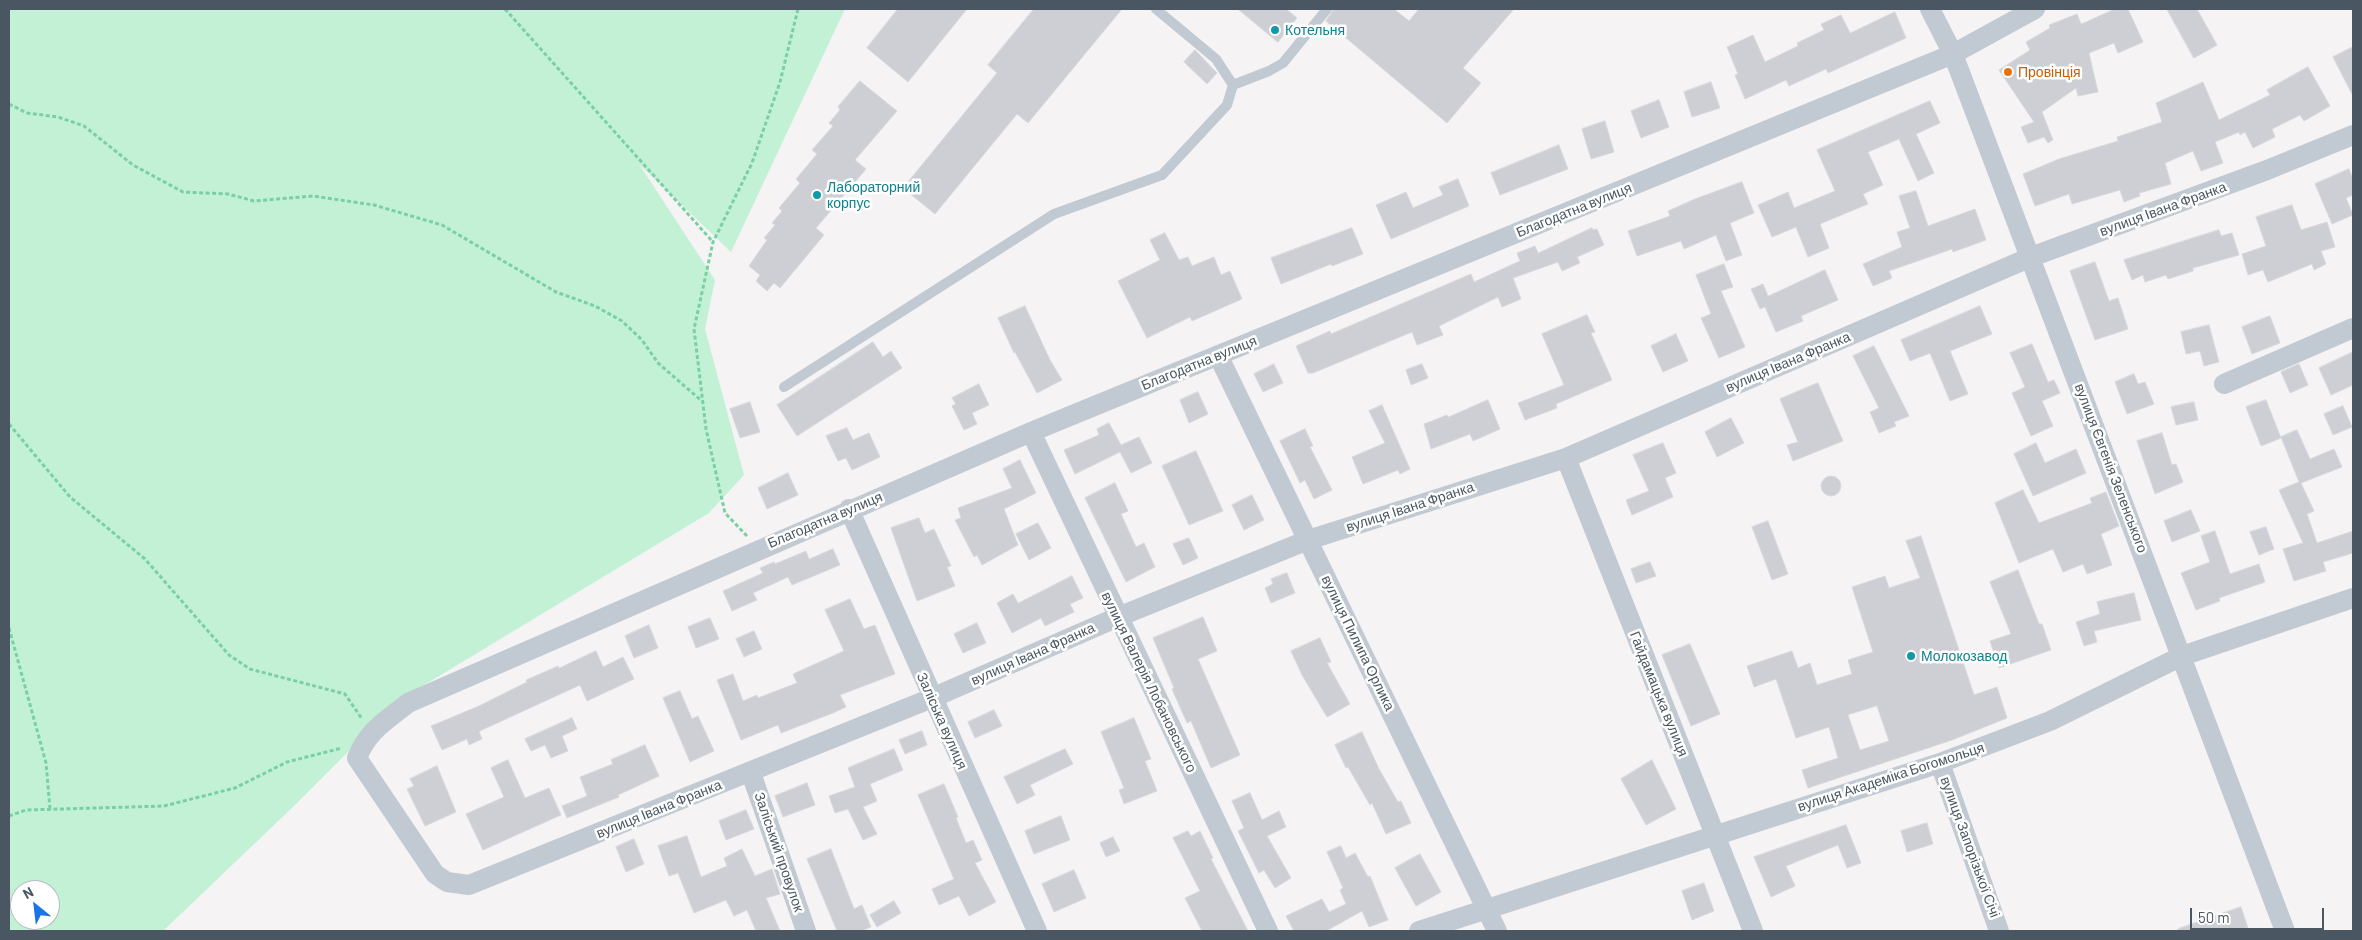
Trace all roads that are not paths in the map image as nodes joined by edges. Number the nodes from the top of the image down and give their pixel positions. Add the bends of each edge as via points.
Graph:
1 (1156, 9) edge
2 (1327, 9) edge
3 (1930, 9) edge
4 (2035, 9) edge
5 (1953, 54) junction
6 (1232, 85) junction
7 (2353, 135) edge
8 (2031, 257) junction
9 (2353, 328) edge
10 (1218, 356) junction
11 (2224, 384) dead end
12 (784, 387) dead end
13 (1031, 432) junction
14 (1566, 458) junction
15 (849, 509) junction
16 (1308, 540) junction
17 (2353, 598) edge
18 (1118, 617) junction
19 (2182, 656) junction
20 (932, 698) junction
21 (1940, 763) junction
22 (751, 773) junction
23 (1714, 835) junction
24 (469, 886) joint
25 (1487, 908) junction
26 (806, 931) edge
27 (1037, 931) edge
28 (1268, 931) edge
29 (1418, 931) edge
30 (1497, 931) edge
31 (1753, 931) edge
32 (1999, 931) edge
33 (2285, 931) edge

1 - 6 lane via 1216,59
2 - 6 lane via 1283,63
3 - 5 street, вулиця Євгенія Зеленського
4 - 5 street, Благодатна вулиця
5 - 8 street, вулиця Євгенія Зеленського
5 - 10 street, Благодатна вулиця
6 - 12 lane via 1227,105 1162,175 1054,214
7 - 8 street, вулиця Івана Франка
8 - 14 street, вулиця Івана Франка
8 - 19 street, вулиця Євгенія Зеленського
9 - 11 street
10 - 13 street, Благодатна вулиця
10 - 16 street, вулиця Пилипа Орлика
13 - 15 street, Благодатна вулиця
13 - 18 street, вулиця Валерія Лобановського
14 - 16 street, вулиця Івана Франка
14 - 23 street, Гайдамацька вулиця
15 - 20 street, Заліська вулиця
15 - 24 street, Благодатна вулиця via 408,703 371,732 357,758 435,874 448,882
16 - 18 street, вулиця Івана Франка
16 - 25 street, вулиця Пилипа Орлика
17 - 19 street, вулиця Академіка Богомольця
18 - 20 street, вулиця Івана Франка
18 - 28 street, вулиця Валерія Лобановського
19 - 21 street, вулиця Академіка Богомольця via 2050,722
19 - 33 street, вулиця Євгенія Зеленського
20 - 22 street, вулиця Івана Франка
20 - 27 street, Заліська вулиця
21 - 23 street, вулиця Академіка Богомольця
21 - 32 street, вулиця Запорізької Січі
22 - 24 street, вулиця Івана Франка
22 - 26 street, Заліський провулок
23 - 25 street, вулиця Академіка Богомольця
23 - 31 street, Гайдамацька вулиця
25 - 29 street, вулиця Академіка Богомольця
25 - 30 street, вулиця Пилипа Орлика

